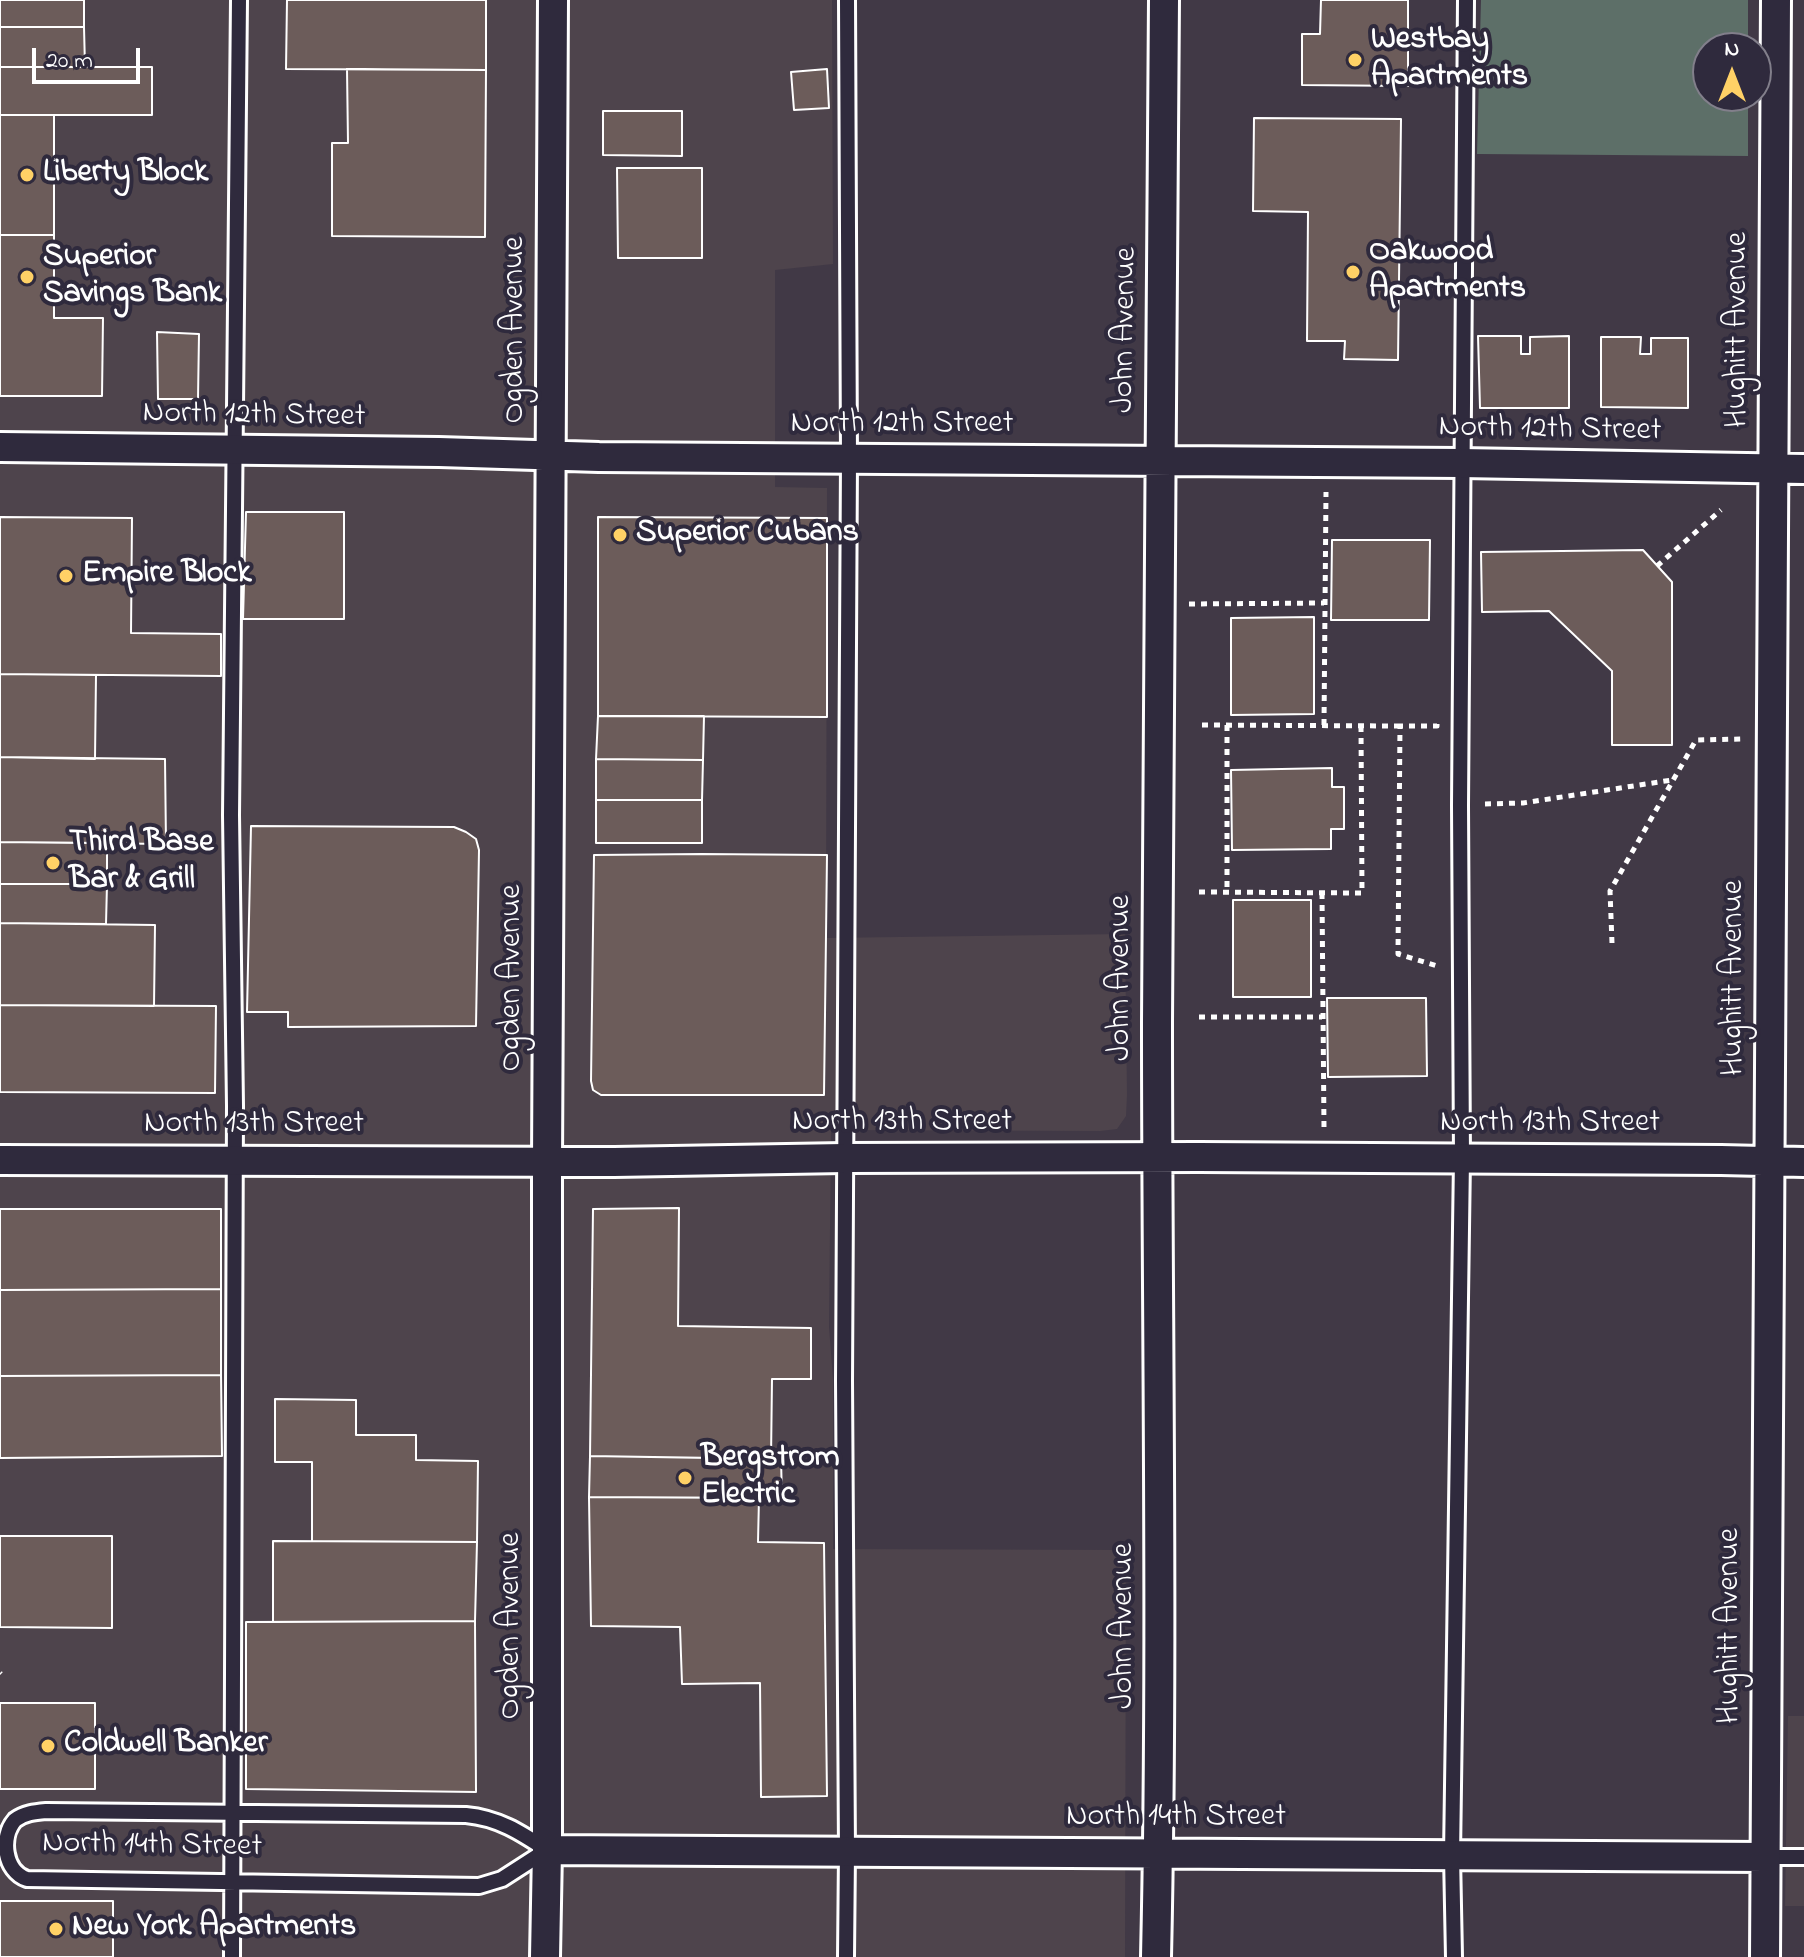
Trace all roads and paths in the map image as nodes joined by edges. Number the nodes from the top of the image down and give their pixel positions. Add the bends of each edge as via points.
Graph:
1 (239, 0) edge
2 (553, 0) edge
3 (847, 0) edge
4 (1164, 0) edge
5 (1466, 0) edge
6 (1776, 0) edge
7 (0, 447) edge
8 (236, 451) junction
9 (551, 456) junction
10 (849, 459) junction
11 (1160, 462) junction
12 (1328, 463) junction
13 (1461, 463) junction
14 (1773, 469) junction
15 (1804, 469) edge
16 (1721, 510) dead end
17 (1657, 566) dead end
18 (1159, 603) junction
19 (1324, 603) junction
20 (1437, 710) dead end
21 (1202, 725) dead end
22 (1227, 725) junction
23 (1324, 725) junction
24 (1361, 726) junction
25 (1400, 726) junction
26 (1771, 739) junction
27 (1672, 780) junction
28 (1460, 805) junction
29 (1199, 892) dead end
30 (1227, 892) junction
31 (1322, 893) junction
32 (1612, 943) dead end
33 (1437, 981) dead end
34 (1199, 1017) dead end
35 (1322, 1017) junction
36 (1157, 1157) junction
37 (844, 1158) junction
38 (1324, 1158) junction
39 (1462, 1159) junction
40 (0, 1160) edge
41 (235, 1160) junction
42 (547, 1161) junction
43 (1770, 1161) junction
44 (1804, 1162) edge
45 (233, 1811) junction
46 (547, 1850) junction
47 (847, 1852) junction
48 (1158, 1852) junction
49 (1452, 1855) junction
50 (1765, 1857) junction
51 (1804, 1857) edge
52 (233, 1883) junction
53 (232, 1957) edge
54 (545, 1957) edge
55 (846, 1957) edge
56 (1156, 1957) edge
57 (1454, 1957) edge
58 (1765, 1957) edge

1 - 8 lane
2 - 9 street, Ogden Avenue
3 - 10 lane
4 - 11 street, John Avenue
5 - 13 lane
6 - 14 street, Hughitt Avenue
7 - 8 street, North 12th Street
8 - 9 street, North 12th Street
8 - 41 lane via 231,815
9 - 10 street, North 12th Street
9 - 42 street, Ogden Avenue
10 - 11 street, North 12th Street
10 - 37 lane
11 - 12 street, North 12th Street
11 - 18 street, John Avenue
12 - 13 street, North 12th Street
12 - 19 path
13 - 14 street, North 12th Street
13 - 28 lane
14 - 15 street, North 12th Street
14 - 26 street, Hughitt Avenue
16 - 17 path
18 - 19 path
18 - 36 street, John Avenue
19 - 23 path
20 - 25 path via 1437,726
21 - 22 path
22 - 23 path
22 - 30 path
23 - 24 path
24 - 25 path
24 - 31 path via 1362,893
25 - 33 path via 1398,954 1437,966
26 - 27 path via 1696,740
26 - 43 street, Hughitt Avenue
27 - 28 path via 1523,803
27 - 32 path via 1610,891
28 - 39 lane
29 - 30 path
30 - 31 path
31 - 35 path
34 - 35 path
35 - 38 path
36 - 37 street, North 13th Street
36 - 38 street, North 13th Street
36 - 48 street, John Avenue
37 - 42 street, North 13th Street
37 - 47 lane
38 - 39 street, North 13th Street
39 - 43 street, North 13th Street
39 - 49 lane
40 - 41 street, North 13th Street
41 - 42 street, North 13th Street
41 - 45 lane
42 - 46 street, Ogden Avenue
43 - 44 street, North 13th Street
43 - 50 street, Hughitt Avenue
45 - 46 lane, North 14th Street via 479,1816 503,1823
45 - 52 lane
45 - 52 lane, North 14th Street via 46,1811 12,1822 3,1843 9,1867 27,1879
46 - 47 street, North 14th Street
46 - 52 lane, North 14th Street via 502,1879 479,1886
46 - 54 street, Ogden Avenue
47 - 48 street, North 14th Street
47 - 55 lane
48 - 49 street, North 14th Street
48 - 56 street, John Avenue
49 - 50 street, North 14th Street
49 - 57 lane
50 - 51 lane, North 14th Street
50 - 58 street, Hughitt Avenue
52 - 53 lane

